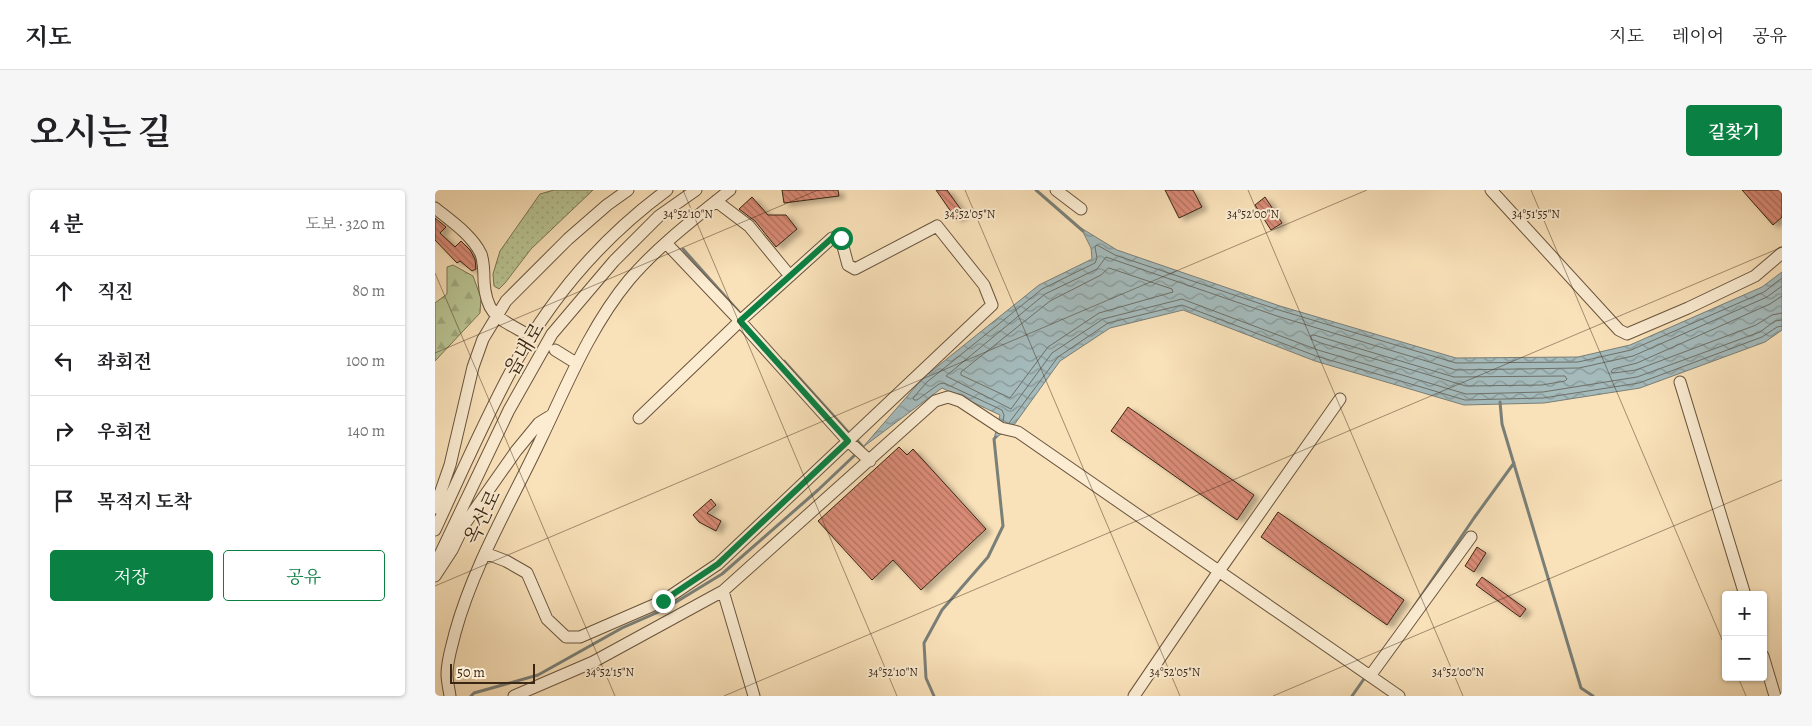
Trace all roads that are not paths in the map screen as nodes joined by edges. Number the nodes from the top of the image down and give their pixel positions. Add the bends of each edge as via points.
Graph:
1 (628, 190) edge
2 (667, 190) edge
3 (695, 190) edge
4 (730, 190) edge
5 (1056, 190) edge
6 (1491, 190) edge
7 (716, 201) junction
8 (435, 208) edge
9 (1081, 209) dead end
10 (665, 243) junction
11 (1782, 253) edge
12 (790, 276) junction
13 (497, 317) junction
14 (740, 321) junction
15 (523, 332) dead end
16 (555, 350) dead end
17 (576, 363) junction
18 (1680, 382) dead end
19 (1340, 399) dead end
20 (552, 415) junction
21 (639, 418) dead end
22 (848, 441) junction
23 (869, 461) junction
24 (435, 508) edge
25 (435, 530) edge
26 (1471, 537) dead end
27 (485, 553) junction
28 (435, 565) edge
29 (1219, 571) junction
30 (435, 576) edge
31 (723, 591) junction
32 (1744, 591) edge
33 (1767, 669) edge
34 (447, 674) junction
35 (1370, 676) junction
36 (435, 677) edge
37 (450, 696) edge
38 (513, 696) edge
39 (754, 696) edge
40 (1134, 696) edge
41 (1399, 696) edge
42 (1775, 696) edge

1 - 13 street via 568,239 506,301
2 - 25 street, 읍내로 via 614,233 563,292 538,327 512,369
3 - 28 street, 읍내로 via 659,216 614,261 552,334 509,410
4 - 7 street, 옥산로
5 - 9 street
6 - 11 street via 1619,330 1627,334 1755,276
7 - 10 street, 옥산로
7 - 12 street via 749,226
8 - 13 street via 474,243 481,256 487,296
10 - 14 street
10 - 17 street, 옥산로 via 613,300
12 - 14 street
12 - 22 street via 832,238 841,238 848,265 855,269 937,226 984,285 992,305
13 - 15 street
13 - 24 street via 483,339 473,368 450,466
14 - 21 street
14 - 22 street
16 - 17 street
17 - 20 street, 옥산로
18 - 32 street
19 - 29 street
20 - 27 street, 옥산로
20 - 30 street via 539,423 516,451 464,526
22 - 23 street
22 - 27 street via 718,564 663,601 580,637 566,637 547,619 527,573 506,560
23 - 29 street via 935,401 948,397 960,401 1001,428 1018,432
23 - 31 street
26 - 35 street
27 - 34 street, 옥산로 via 458,622
29 - 35 street
29 - 40 street
31 - 38 street via 593,662
31 - 39 street
33 - 42 street
34 - 36 street
34 - 37 street, 옥산로
35 - 41 street

